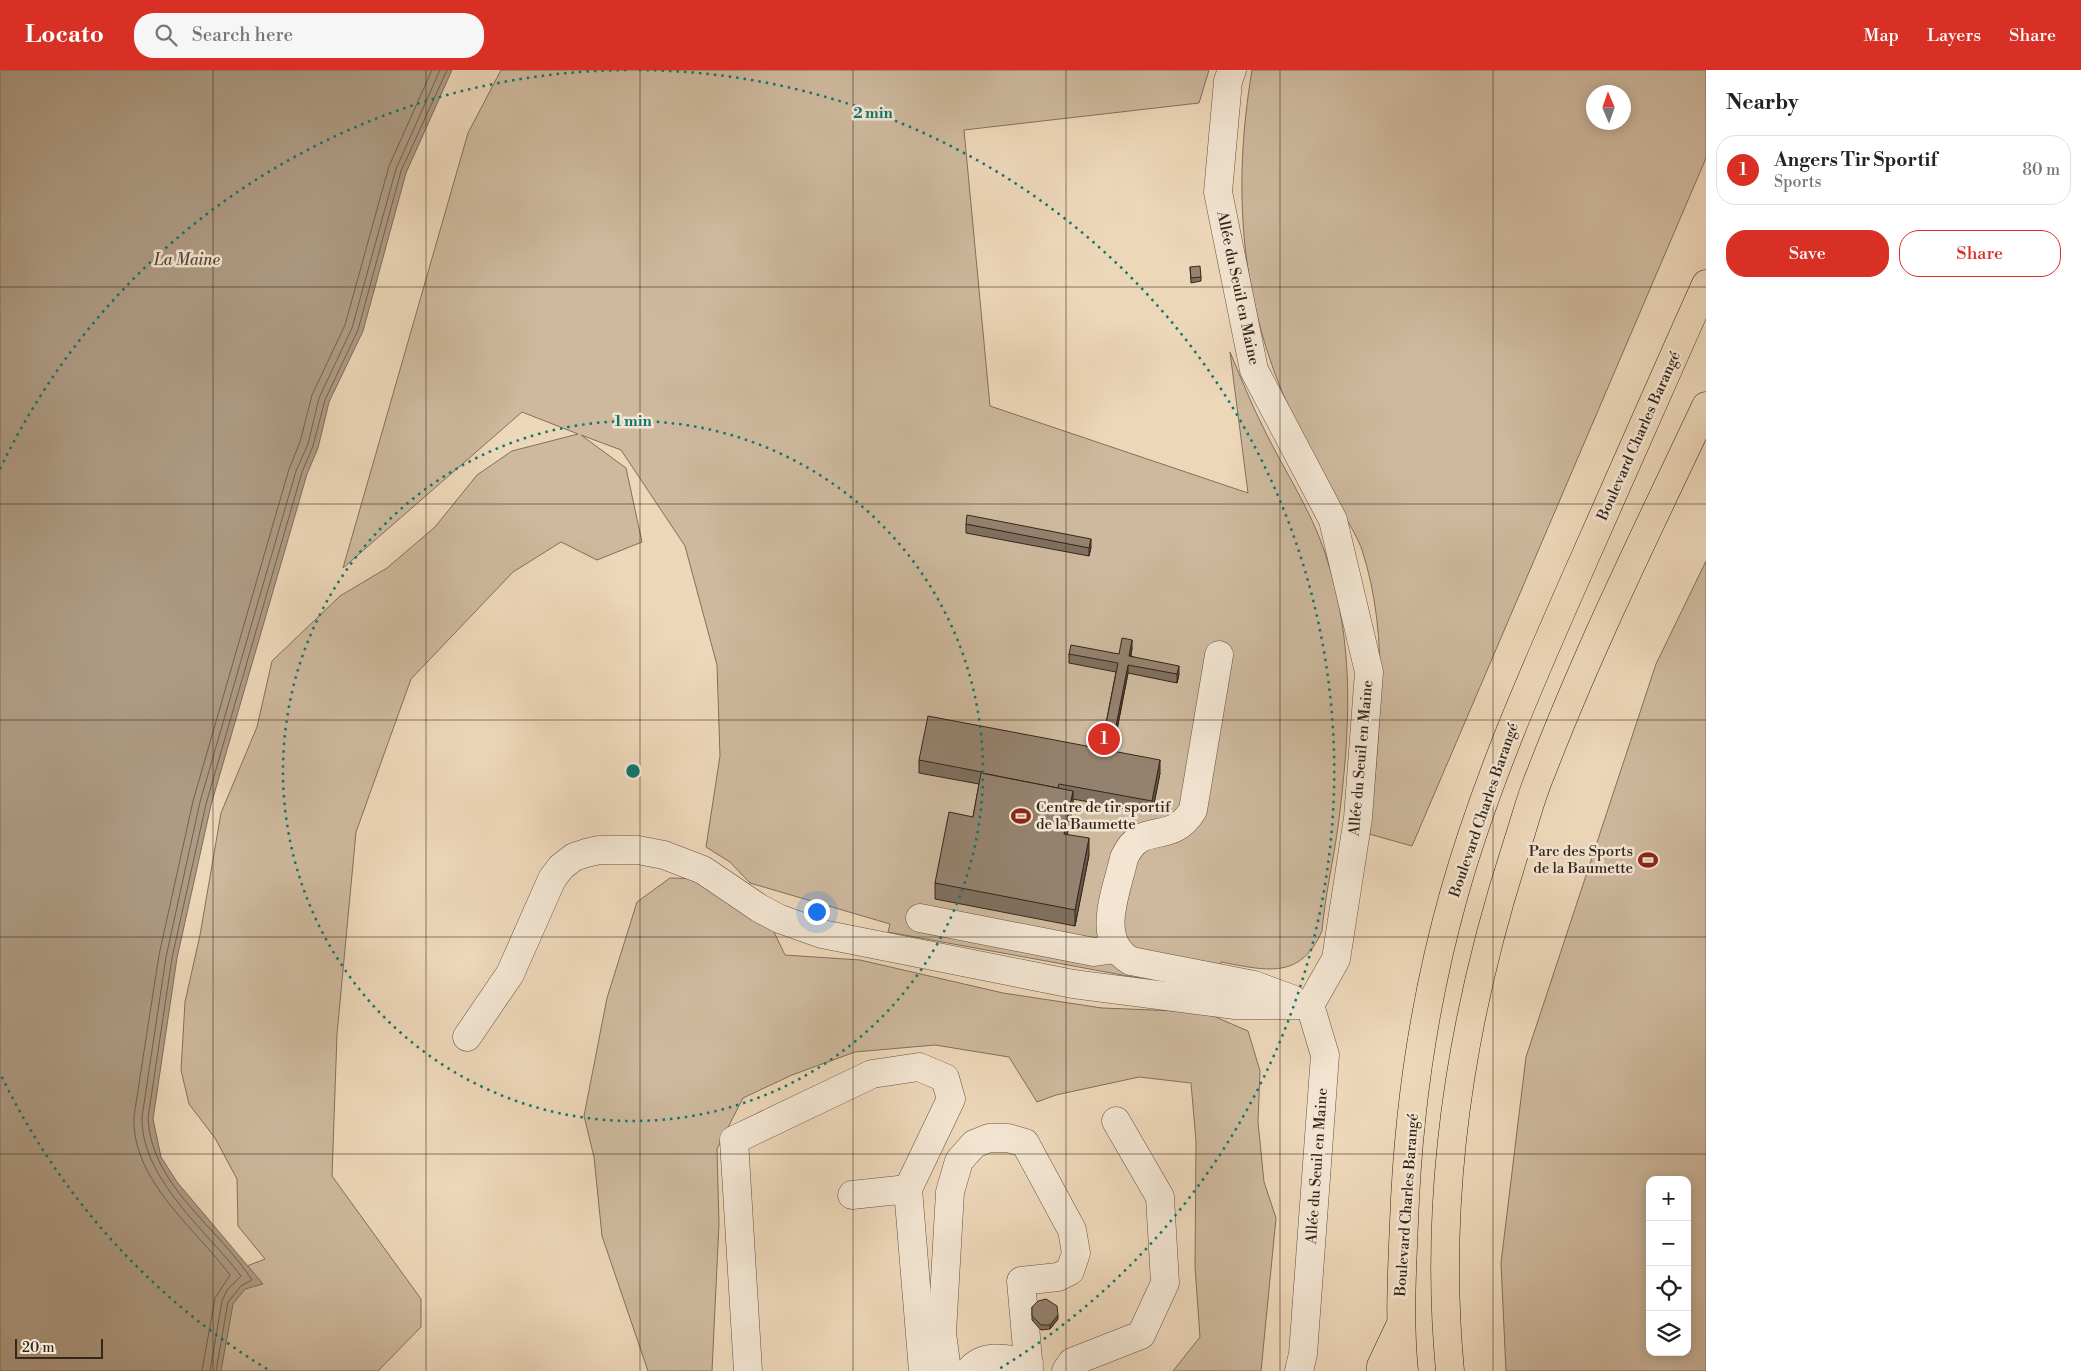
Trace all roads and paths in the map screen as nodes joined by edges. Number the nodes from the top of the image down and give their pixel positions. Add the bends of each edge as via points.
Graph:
1 (1232, 70) edge
2 (1706, 284) edge
3 (1706, 406) edge
4 (1219, 655) dead end
5 (920, 918) dead end
6 (1116, 949) junction
7 (1310, 1005) junction
8 (467, 1036) dead end
9 (1116, 1121) dead end
10 (908, 1189) junction
11 (852, 1195) dead end
12 (1400, 1328) junction
13 (1029, 1367) edge
14 (748, 1371) edge
15 (923, 1371) edge
16 (947, 1371) edge
17 (969, 1371) edge
18 (1066, 1371) edge
19 (1298, 1371) edge
20 (1381, 1371) edge
21 (1404, 1371) edge
22 (1450, 1371) edge

1 - 7 lane, Allée du Seuil en Maine via 1228,81 1218,192 1254,370 1333,520 1369,672 1358,818 1336,959
2 - 12 highway, Boulevard Charles Barangé via 1518,712 1454,892 1419,1047 1406,1178
3 - 22 highway via 1604,624 1540,774 1483,961 1463,1050 1446,1212 1444,1313
4 - 6 lane via 1193,810 1176,829 1142,836 1128,849 1110,924
5 - 6 lane via 1094,952
6 - 7 lane via 1123,956 1140,963 1254,985
7 - 8 lane via 1235,1005 1073,984 822,934 759,908 684,861 638,850 598,850 574,858 552,879 510,974
7 - 19 lane, Allée du Seuil en Maine via 1326,1055 1303,1354
9 - 18 lane via 1160,1197 1165,1284 1141,1336 1072,1362
10 - 11 lane
10 - 14 lane via 952,1099 945,1078 919,1067 872,1074 734,1140
10 - 15 lane
12 - 20 highway
12 - 21 highway, Boulevard Charles Barangé
13 - 16 lane via 1021,1281 1058,1278 1070,1271 1076,1254 1072,1230 1025,1143 1008,1138 989,1138 974,1144 959,1161 950,1192 942,1333
13 - 17 lane via 997,1356 976,1362

